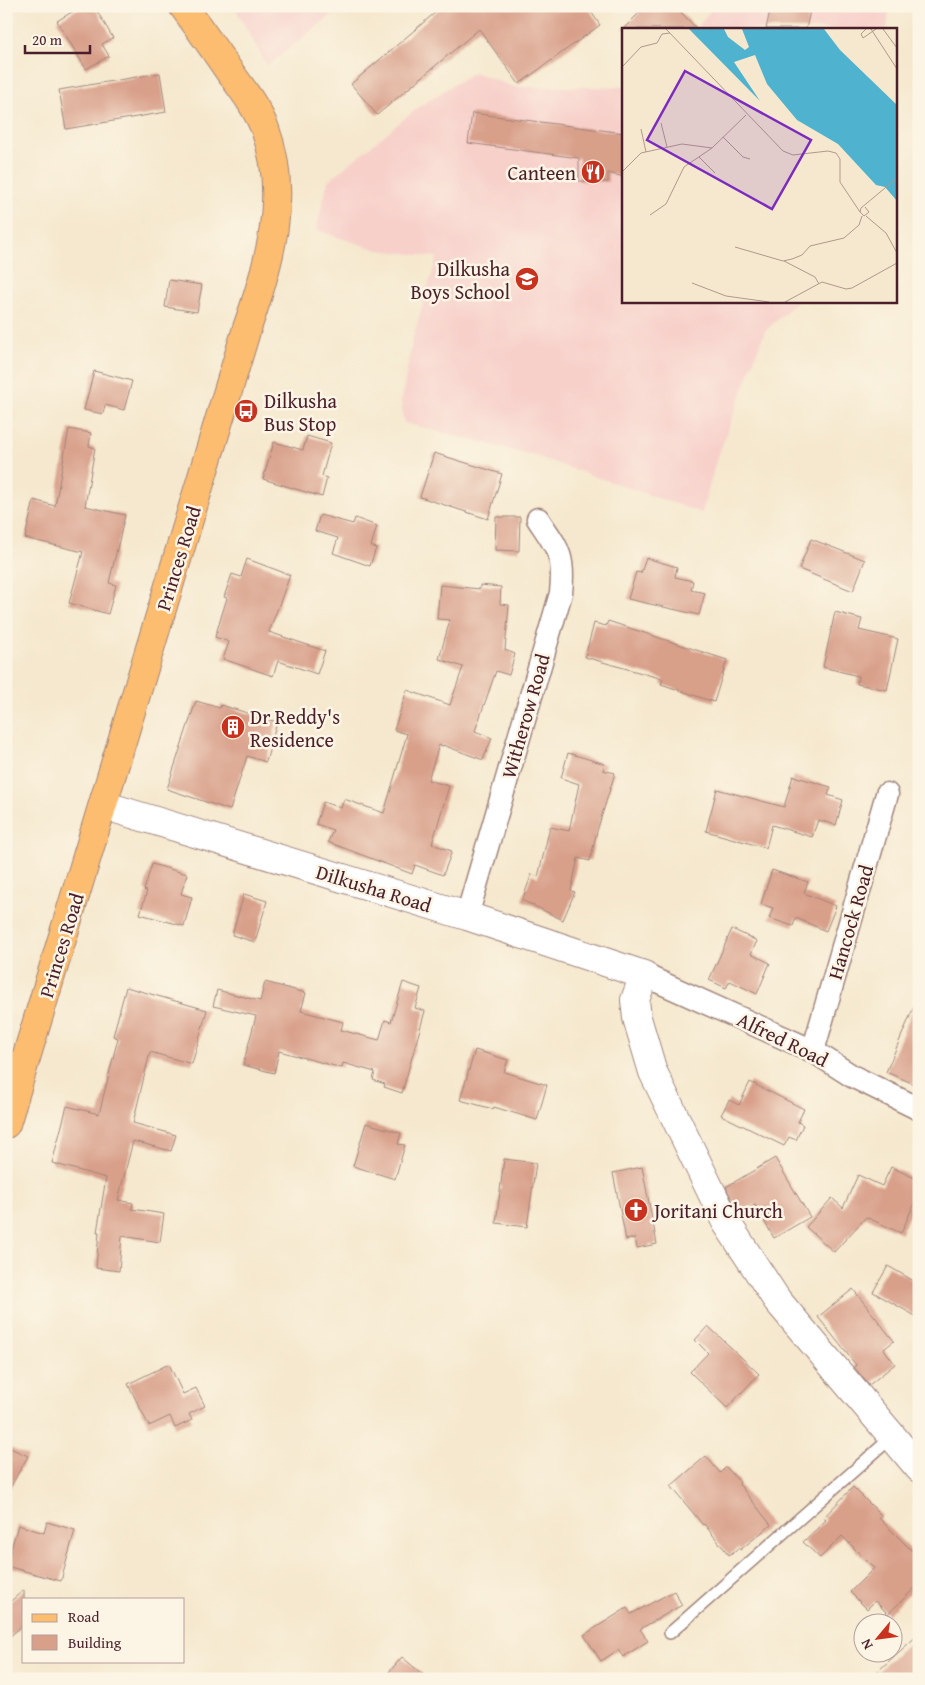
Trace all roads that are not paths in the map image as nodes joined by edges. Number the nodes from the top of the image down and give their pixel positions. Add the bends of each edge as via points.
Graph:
1 (183, 6) edge
2 (538, 519) dead end
3 (887, 794) dead end
4 (103, 805) junction
5 (467, 916) junction
6 (644, 975) junction
7 (813, 1051) junction
8 (919, 1109) edge
9 (6, 1124) edge
10 (892, 1438) junction
11 (919, 1468) edge
12 (670, 1633) dead end

1 - 4 main road, Princes Road via 252,103 265,130 276,170 274,223 261,288
2 - 5 street, Witherow Road via 558,549 564,570 561,592
3 - 7 street, Hancock Road
4 - 5 street, Dilkusha Road
4 - 9 main road, Princes Road
5 - 6 street, Dilkusha Road
6 - 7 street, Alfred Road
6 - 10 street via 635,1000 636,1018 653,1072 726,1222 777,1300
7 - 8 street, Alfred Road via 852,1076
10 - 11 street
10 - 12 lane

